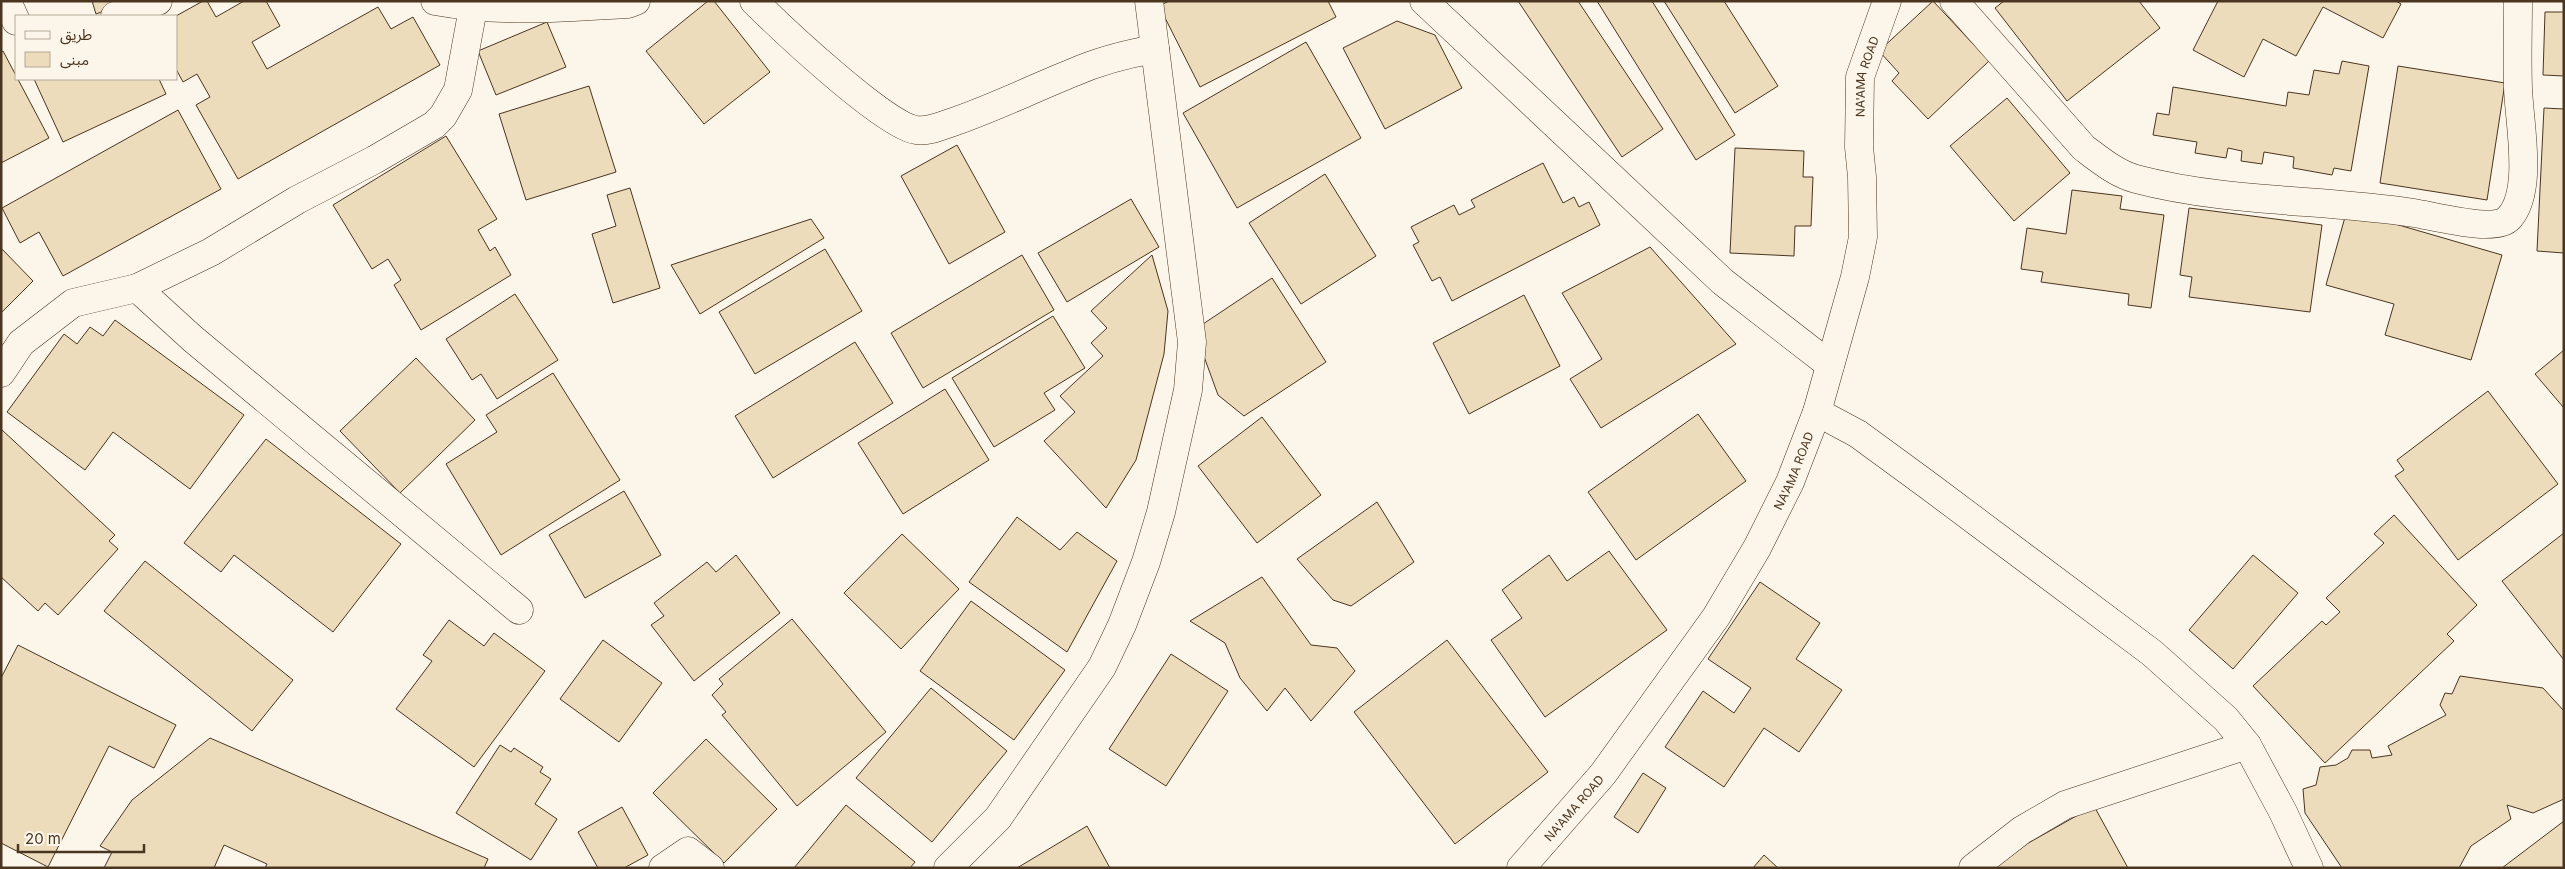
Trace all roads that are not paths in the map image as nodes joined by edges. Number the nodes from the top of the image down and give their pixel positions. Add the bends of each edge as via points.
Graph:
1 (7, 1) edge
2 (158, 1) edge
3 (435, 1) edge
4 (636, 1) edge
5 (754, 1) edge
6 (1149, 1) edge
7 (1424, 1) edge
8 (1887, 1) edge
9 (1954, 1) edge
10 (2518, 1) edge
11 (534, 6) edge
12 (473, 8) junction
13 (117, 15) edge
14 (15, 20) edge
15 (1155, 49) junction
16 (138, 288) junction
17 (1830, 365) junction
18 (1, 373) edge
19 (1817, 412) junction
20 (519, 610) dead end
21 (2247, 745) junction
22 (663, 868) edge
23 (710, 868) edge
24 (948, 868) edge
25 (1521, 868) edge
26 (1973, 868) edge
27 (2309, 868) edge

1 - 14 street
2 - 13 street
3 - 12 street
4 - 11 street via 628,4
5 - 15 street via 783,30 876,108 916,130 928,130 989,110 1072,72 1117,56
6 - 15 street
7 - 17 street via 1723,282
8 - 17 street, NA'AMA ROAD via 1860,77 1862,237 1846,312
9 - 10 street via 2084,148 2133,179 2172,188 2381,208 2480,224 2498,224 2508,219 2520,199 2523,174 2518,88
11 - 12 street
12 - 16 street via 458,90 434,125 210,252
15 - 24 street via 1192,342 1188,390 1161,512 1126,616 1102,667 998,818
16 - 18 street via 73,303 21,343
16 - 20 street via 193,339
17 - 19 street, NA'AMA ROAD
19 - 21 street via 1858,434 2152,653 2226,719
19 - 25 street, NA'AMA ROAD via 1790,482 1716,617 1603,774
21 - 26 street via 2065,806 2022,830
21 - 27 street
22 - 23 street via 688,851

